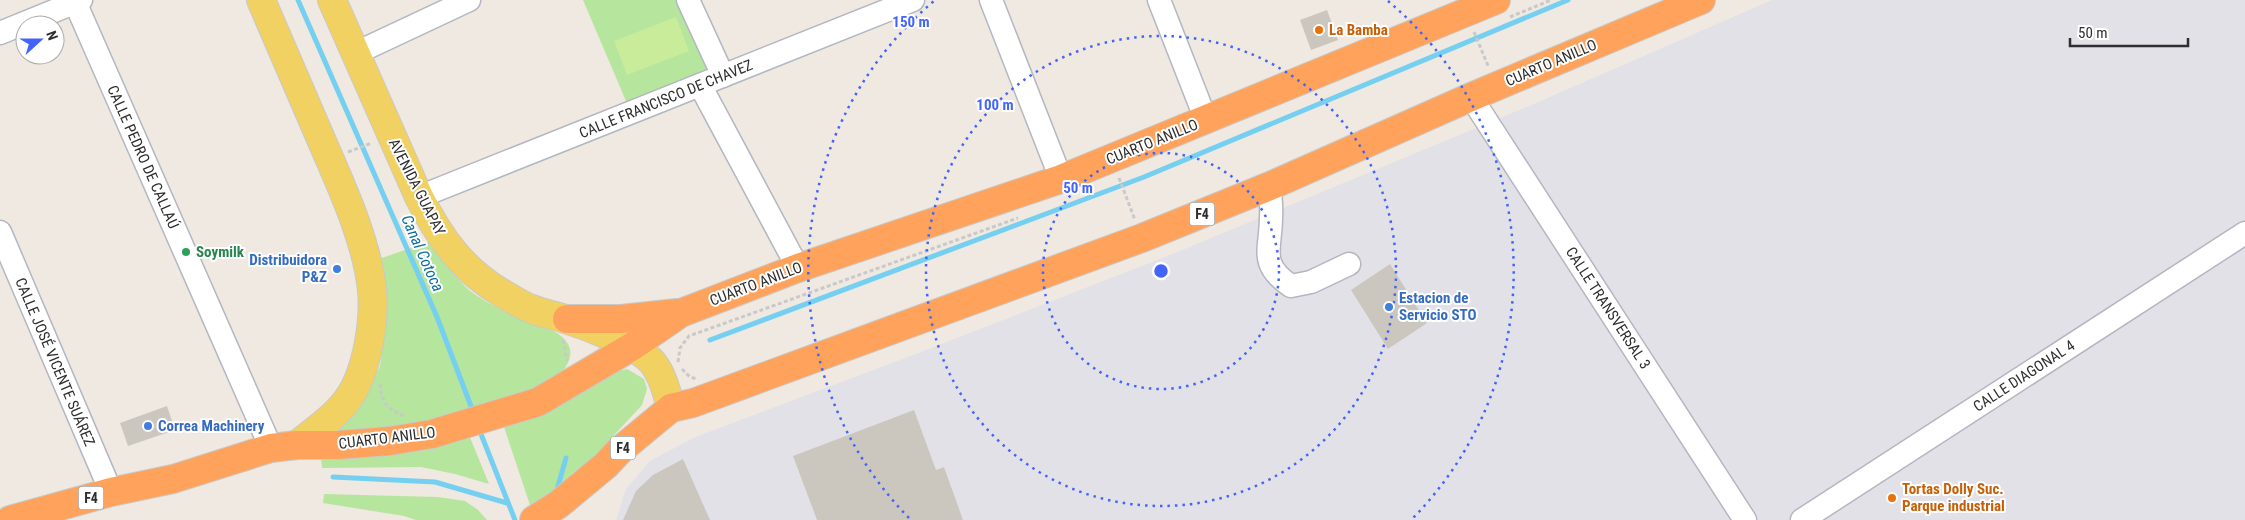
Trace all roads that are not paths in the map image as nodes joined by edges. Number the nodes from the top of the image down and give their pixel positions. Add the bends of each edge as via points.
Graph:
1 (261, 0) edge
2 (332, 0) edge
3 (469, 0) edge
4 (688, 0) edge
5 (913, 0) edge
6 (991, 0) edge
7 (1159, 0) edge
8 (1496, 0) edge
9 (1701, 0) edge
10 (78, 1) edge
11 (0, 33) edge
12 (354, 54) junction
13 (723, 76) junction
14 (700, 86) junction
15 (1471, 97) junction
16 (1206, 120) junction
17 (1060, 179) junction
18 (1270, 186) junction
19 (419, 197) junction
20 (0, 232) edge
21 (2245, 233) edge
22 (1349, 264) dead end
23 (798, 268) junction
24 (681, 313) junction
25 (567, 319) junction
26 (633, 346) junction
27 (672, 408) junction
28 (284, 447) junction
29 (173, 479) junction
30 (111, 492) junction
31 (562, 512) edge
32 (10, 520) edge
33 (76, 520) edge
34 (535, 520) edge
35 (1745, 520) edge
36 (1802, 520) edge

1 - 28 main road via 350,210 372,289 372,322 366,352 350,396 334,414
2 - 12 main road, AVENIDA GUAPAY
3 - 12 street
4 - 13 street
5 - 13 street, CALLE FRANCISCO DE CHAVEZ
6 - 17 street
7 - 16 street
8 - 16 highway, CUARTO ANILLO / F4
9 - 15 highway, CUARTO ANILLO / F4
10 - 11 street
10 - 28 street, CALLE PEDRO DE CALLAÚ
12 - 19 main road, AVENIDA GUAPAY
13 - 14 street, CALLE FRANCISCO DE CHAVEZ
14 - 19 street, CALLE FRANCISCO DE CHAVEZ
14 - 23 street
15 - 18 highway, CUARTO ANILLO / F4
15 - 35 street, CALLE TRANSVERSAL 3
16 - 17 highway, CUARTO ANILLO / F4
17 - 23 highway, CUARTO ANILLO / F4
18 - 22 street via 1272,219 1268,248 1270,262 1278,277 1291,286 1311,282
18 - 27 highway, CUARTO ANILLO / F4 via 1142,238
19 - 25 main road, AVENIDA GUAPAY via 435,229 454,255 477,276 533,310
20 - 30 street, CALLE JOSÉ VICENTE SUÁREZ
21 - 36 street, CALLE DIAGONAL 4
23 - 24 highway, CUARTO ANILLO / F4
24 - 25 highway via 621,319
24 - 26 highway, CUARTO ANILLO / F4
25 - 26 main road, AVENIDA GUAPAY
26 - 27 main road, AVENIDA GUAPAY via 652,363 666,387
26 - 28 highway, CUARTO ANILLO / F4 via 538,402 432,434 390,441
27 - 31 highway, CUARTO ANILLO / F4 via 619,451
28 - 29 highway, CUARTO ANILLO / F4
29 - 30 highway, CUARTO ANILLO / F4
29 - 33 highway
30 - 32 highway, CUARTO ANILLO / F4
31 - 34 highway, CUARTO ANILLO / F4

